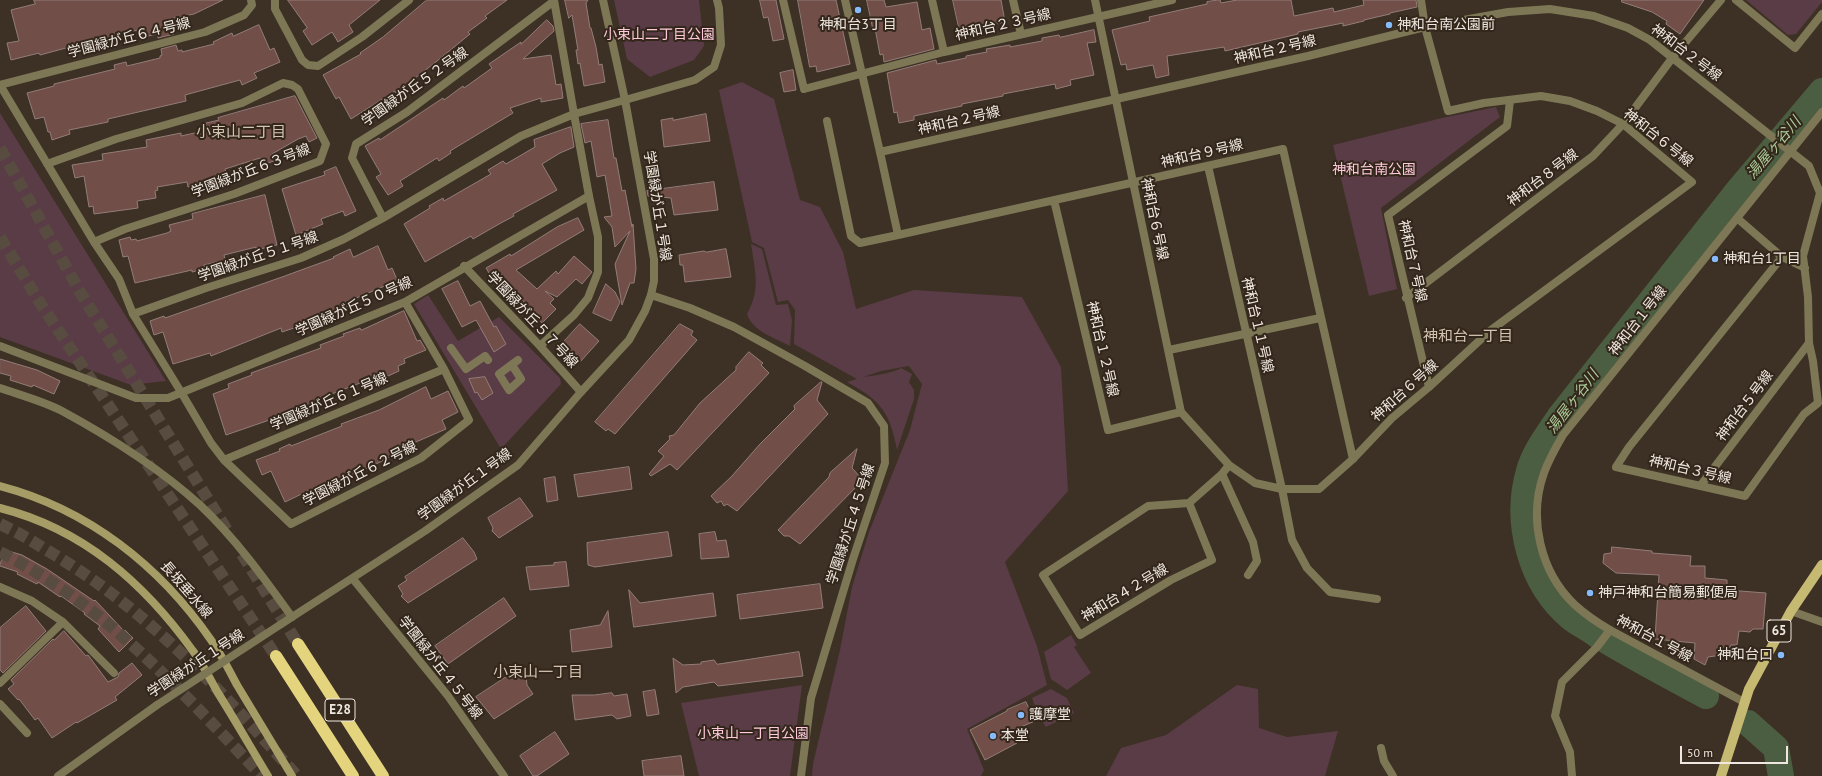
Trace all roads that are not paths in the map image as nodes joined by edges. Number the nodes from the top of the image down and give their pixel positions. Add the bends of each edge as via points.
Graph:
1 (251, 0) edge
2 (275, 0) edge
3 (409, 0) edge
4 (554, 0) edge
5 (603, 0) edge
6 (717, 0) edge
7 (783, 0) edge
8 (845, 0) edge
9 (932, 0) edge
10 (1013, 0) edge
11 (1095, 0) edge
12 (1172, 0) edge
13 (1421, 0) edge
14 (1720, 0) edge
15 (1736, 0) edge
16 (1822, 14) edge
17 (1099, 17) junction
18 (1426, 27) junction
19 (1021, 34) junction
20 (944, 52) junction
21 (1674, 57) junction
22 (863, 74) junction
23 (0, 85) edge
24 (1116, 99) junction
25 (625, 100) junction
26 (1510, 101) junction
27 (1822, 112) edge
28 (574, 114) junction
29 (827, 121) dead end
30 (1623, 124) junction
31 (1790, 151) junction
32 (880, 152) junction
33 (47, 164) junction
34 (1208, 166) junction
35 (1134, 183) junction
36 (589, 196) junction
37 (1054, 200) junction
38 (383, 218) junction
39 (1737, 218) junction
40 (898, 235) junction
41 (94, 242) junction
42 (1782, 257) junction
43 (464, 266) junction
44 (1805, 268) junction
45 (651, 295) junction
46 (1406, 298) junction
47 (405, 302) junction
48 (133, 314) junction
49 (1320, 318) junction
50 (1245, 334) junction
51 (1809, 343) junction
52 (0, 346) edge
53 (540, 346) junction
54 (451, 348) dead end
55 (1169, 350) junction
56 (488, 360) dead end
57 (444, 369) junction
58 (1429, 387) junction
59 (0, 388) edge
60 (181, 392) junction
61 (506, 392) joint
62 (581, 392) junction
63 (1181, 412) junction
64 (224, 460) junction
65 (1353, 460) junction
66 (1229, 465) junction
67 (1222, 474) junction
68 (1701, 485) junction
69 (0, 486) edge
70 (1282, 489) junction
71 (1189, 503) junction
72 (0, 508) edge
73 (1822, 565) edge
74 (1248, 575) dead end
75 (353, 579) junction
76 (0, 587) edge
77 (1377, 599) dead end
78 (1791, 611) junction
79 (292, 617) junction
80 (63, 622) junction
81 (1822, 622) edge
82 (1610, 630) junction
83 (298, 644) tunnel mouth
84 (276, 656) tunnel mouth
85 (114, 673) dead end
86 (0, 683) edge
87 (1744, 702) junction
88 (0, 704) edge
89 (27, 733) dead end
90 (1381, 748) dead end
91 (58, 776) edge
92 (268, 776) edge
93 (292, 776) edge
94 (353, 776) edge
95 (383, 776) edge
96 (504, 776) edge
97 (801, 776) edge
98 (1393, 776) edge
99 (1572, 776) edge
100 (1721, 776) edge

1 - 23 street, 学園緑が丘６４号線 via 252,5 244,16 205,32
2 - 3 street via 275,9 302,60 308,65 318,66 362,38
4 - 28 street
4 - 38 street, 学園緑が丘５２号線 via 408,112 356,144 352,158
5 - 25 street, 学園緑が丘１号線
6 - 25 street, 学園緑が丘５１号線 via 721,46 714,67 695,80
7 - 22 street, 神和台２３号線 via 804,88
8 - 22 street
9 - 20 street
10 - 19 street
11 - 17 street, 神和台６号線
12 - 17 street, 神和台２３号線
13 - 18 street
14 - 21 street, 神和台８号線
15 - 16 street via 1795,48
17 - 19 street, 神和台２３号線
17 - 24 street, 神和台６号線
18 - 21 street, 神和台２号線 via 1508,12 1550,9 1594,16 1628,28
18 - 24 street, 神和台２号線
18 - 26 street, 神和台６号線 via 1448,111 1484,103
19 - 20 street, 神和台２３号線
20 - 22 street, 神和台２３号線
21 - 30 street, 神和台８号線
21 - 31 street, 神和台２号線
22 - 32 street
23 - 33 street
24 - 32 street, 神和台２号線
24 - 35 street, 神和台６号線
25 - 28 street, 学園緑が丘５１号線
25 - 45 street, 学園緑が丘１号線 via 654,260
26 - 30 street, 神和台６号線 via 1541,96 1570,101
26 - 46 street, 神和台７号線 via 1507,126 1388,215
27 - 31 street, 神和台１号線
28 - 36 street
28 - 38 street, 学園緑が丘５１号線 via 521,136
29 - 40 street, 神和台９号線 via 851,236 860,243
30 - 46 street, 神和台８号線 via 1593,156
30 - 58 street, 神和台６号線 via 1692,182 1491,330
31 - 39 street, 神和台１号線
31 - 44 street, 神和台２号線 via 1809,166 1820,193 1803,256
32 - 40 street
33 - 41 street
33 - 41 street, 学園緑が丘６３号線 via 116,139 242,103 283,83 298,90 326,144 320,161 234,194 125,229
34 - 35 street, 神和台９号線
34 - 49 street, 神和台９号線 via 1283,149
34 - 50 street, 神和台１１号線
35 - 37 street, 神和台９号線
35 - 55 street, 神和台６号線
36 - 43 street, 学園緑が丘５０号線
36 - 53 street via 598,238 598,272 588,298 574,316
37 - 40 street, 神和台９号線
37 - 63 street, 神和台１２号線 via 1108,430
38 - 48 street, 学園緑が丘５１号線 via 300,258
39 - 42 street
39 - 82 street, 神和台１号線 via 1564,435 1552,453 1542,479 1537,506 1538,527 1549,568 1574,604
41 - 48 street via 119,279
42 - 44 street
42 - 68 street, 神和台３号線 via 1616,466
43 - 47 street, 学園緑が丘５０号線
43 - 53 street, 学園緑が丘５７号線
44 - 51 street, 神和台３号線
45 - 62 street, 学園緑が丘１号線 via 629,340
45 - 97 street, 学園緑が丘４５号線 via 734,327 805,366 868,403 884,426 885,463 811,698
46 - 58 street, 神和台７号線
47 - 57 street, 学園緑が丘６２号線
47 - 60 street, 学園緑が丘５０号線
48 - 60 street, 学園緑が丘６２号線
49 - 50 street
49 - 65 street, 神和台９号線
50 - 55 street
50 - 70 street, 神和台１１号線
51 - 68 street, 神和台５号線
51 - 68 street, 神和台３号線 via 1818,403 1804,414 1745,496
52 - 60 street, 学園緑が丘５０号線 via 136,398 168,398
53 - 62 street, 学園緑が丘５７号線
54 - 56 street via 465,370 485,356
55 - 63 street, 神和台６号線
57 - 64 street, 学園緑が丘６１号線
57 - 64 street, 学園緑が丘６２号線 via 469,420 421,458 291,524
58 - 65 street, 神和台６号線 via 1392,418
59 - 79 street via 61,410 149,464 200,505 215,521 255,565
60 - 64 street, 学園緑が丘６２号線
61 - 61 street via 497,373 515,362 523,381
62 - 75 street, 学園緑が丘１号線 via 518,465
63 - 66 street, 神和台６号線
65 - 70 street, 神和台６号線 via 1319,489
66 - 67 street
66 - 70 street, 神和台６号線 via 1255,483
67 - 71 street
67 - 74 street via 1253,542 1257,560
69 - 93 main road, 長坂垂水線 via 74,514 108,534 154,571 211,640
70 - 77 street, 神和台１１号線 via 1292,540 1307,568 1330,592
71 - 71 street, 神和台４２号線 via 1212,560 1171,580 1080,635 1043,575 1148,506
72 - 92 main road via 64,532 97,552 139,586 194,652
73 - 78 main road, 65
75 - 79 street, 学園緑が丘１号線
75 - 96 street, 学園緑が丘４５号線 via 448,696
76 - 80 street via 32,601
78 - 81 street
78 - 87 main road, 65 via 1771,645
79 - 91 street, 学園緑が丘１号線, bridge via 158,705
80 - 85 street
80 - 86 street
82 - 87 street, 神和台１号線
82 - 99 street via 1562,682 1555,716 1570,752
83 - 95 highway, E28
84 - 94 highway, E28
87 - 100 main road, 65
88 - 89 street
90 - 98 street via 1384,761

